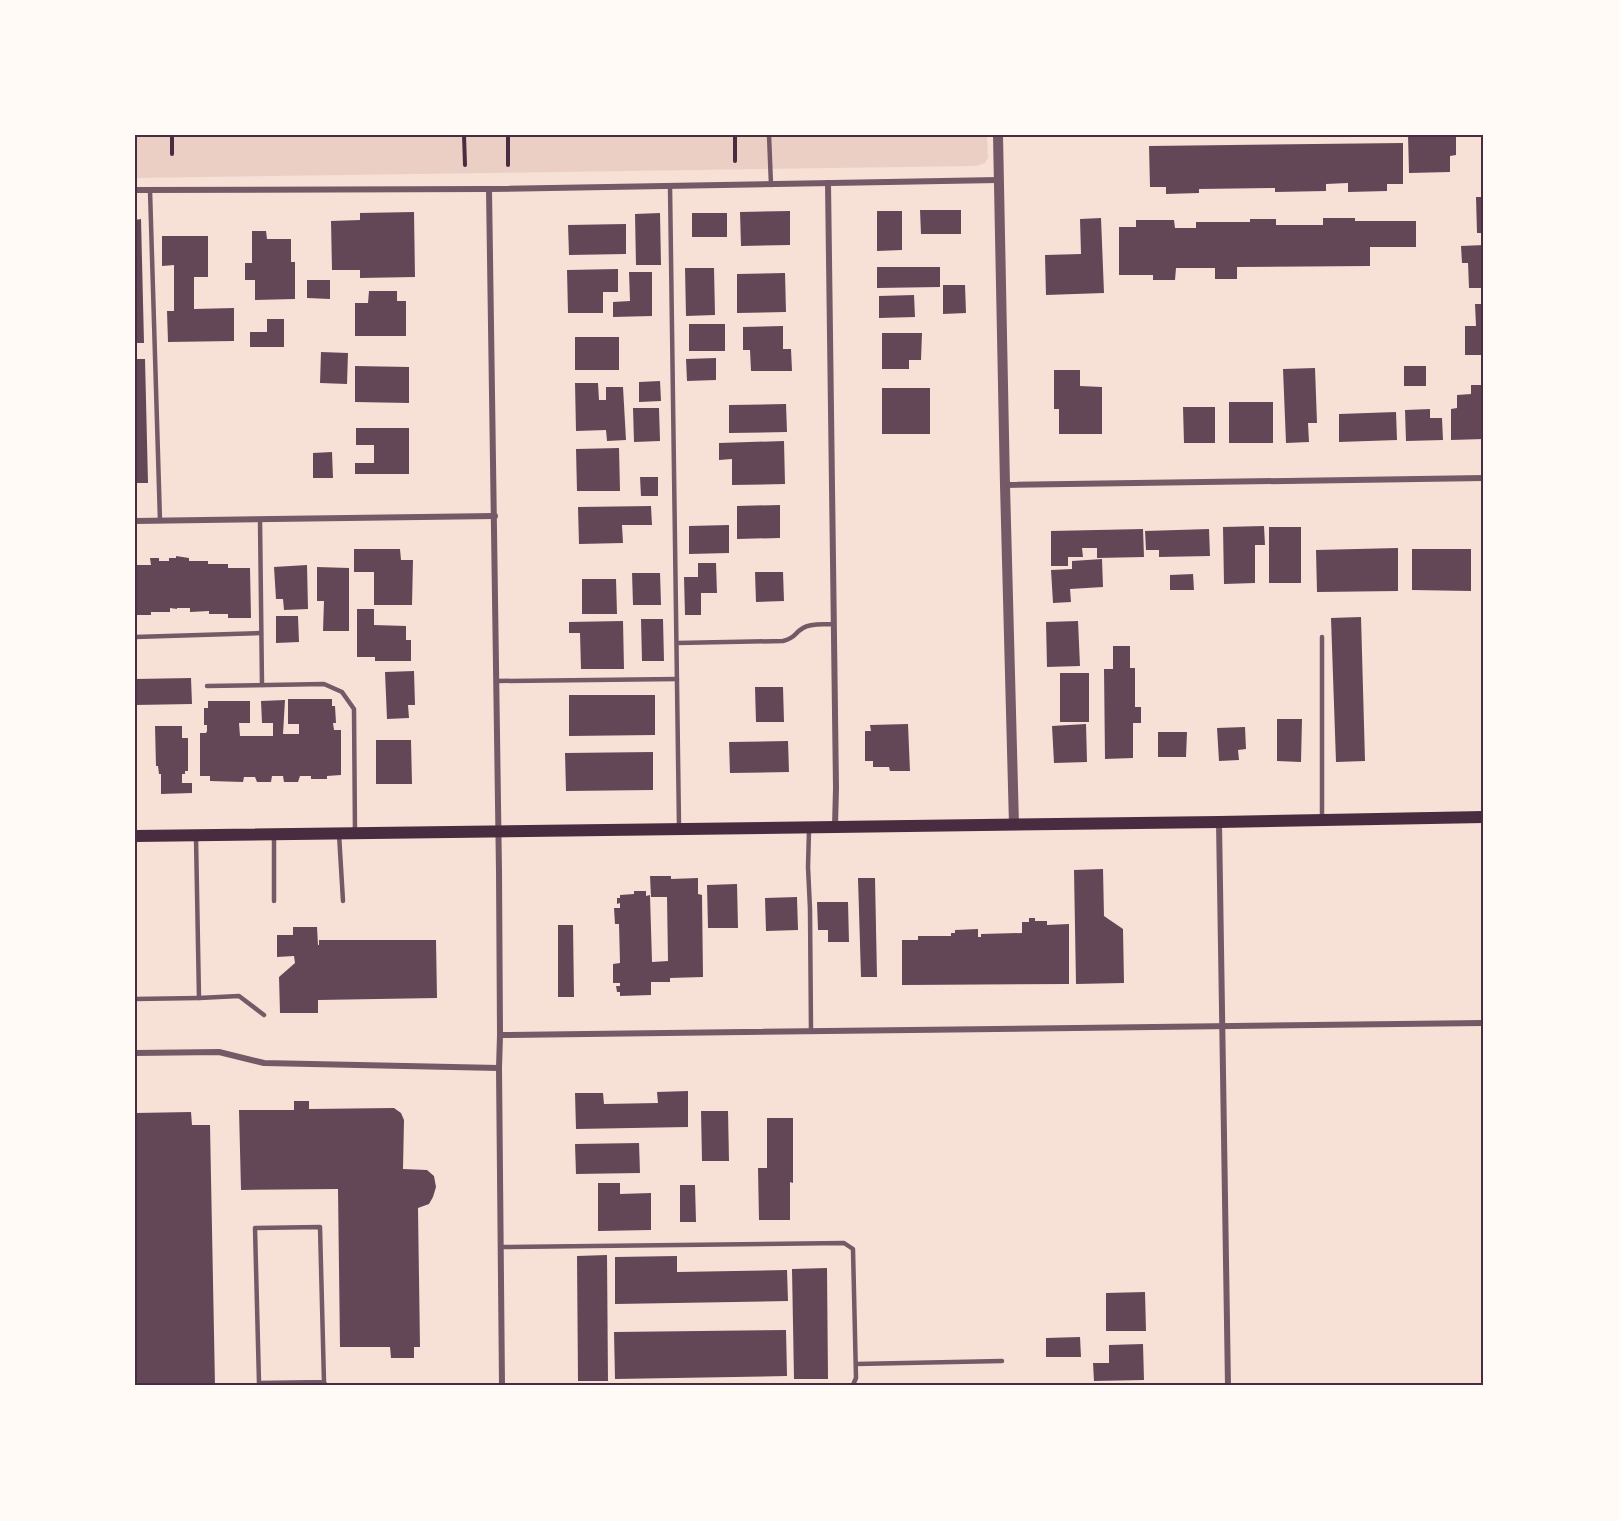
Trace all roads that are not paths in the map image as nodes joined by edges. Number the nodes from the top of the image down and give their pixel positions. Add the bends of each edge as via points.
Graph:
1 (769, 135) edge
2 (998, 135) edge
3 (998, 180) junction
4 (828, 183) junction
5 (771, 185) junction
6 (670, 186) junction
7 (489, 189) junction
8 (135, 190) edge
9 (150, 190) junction
10 (1484, 478) edge
11 (1005, 485) junction
12 (495, 516) junction
13 (160, 520) junction
14 (260, 520) junction
15 (135, 521) edge
16 (833, 624) junction
17 (261, 633) junction
18 (1322, 636) dead end
19 (135, 637) edge
20 (676, 643) junction
21 (677, 679) junction
22 (497, 681) junction
23 (262, 685) junction
24 (207, 686) dead end
25 (1484, 817) edge
26 (1322, 820) junction
27 (1219, 822) junction
28 (1014, 825) junction
29 (809, 827) junction
30 (835, 827) junction
31 (679, 829) junction
32 (499, 831) junction
33 (339, 833) junction
34 (355, 833) junction
35 (274, 834) junction
36 (196, 835) junction
37 (135, 836) edge
38 (274, 901) dead end
39 (342, 901) dead end
40 (200, 998) junction
41 (135, 999) edge
42 (264, 1015) dead end
43 (1484, 1023) edge
44 (1222, 1026) junction
45 (811, 1031) junction
46 (500, 1035) junction
47 (135, 1053) edge
48 (498, 1068) junction
49 (501, 1247) junction
50 (1002, 1361) dead end
51 (856, 1364) junction
52 (325, 1384) edge
53 (502, 1386) edge
54 (812, 1386) edge
55 (1228, 1386) edge

1 - 5 lane
2 - 3 street
3 - 4 street
3 - 11 street
4 - 5 street
4 - 16 street
5 - 6 street
6 - 7 street
6 - 20 lane
7 - 9 street
7 - 12 street
8 - 9 street
9 - 13 lane
10 - 11 street
11 - 28 street
12 - 14 street
12 - 22 street
13 - 14 street
13 - 15 street
14 - 17 lane
16 - 20 lane via 810,625 783,641
16 - 30 street
17 - 19 lane
17 - 23 lane
18 - 26 lane
20 - 21 lane
21 - 22 lane
21 - 31 lane
22 - 32 street
23 - 24 lane
23 - 34 lane via 324,684 342,692 354,709
25 - 26 main road
26 - 27 main road
27 - 28 main road
27 - 44 street
28 - 30 main road
29 - 30 main road
29 - 31 main road
29 - 45 lane
31 - 32 main road
32 - 34 main road
32 - 46 street
33 - 34 main road
33 - 35 main road
33 - 39 lane
35 - 36 main road
35 - 38 lane
36 - 37 main road
36 - 40 lane
40 - 41 lane
40 - 42 lane via 239,996
43 - 44 street
44 - 45 street
44 - 55 street
45 - 46 street
46 - 48 street
47 - 48 street via 219,1052 264,1063
48 - 49 street
49 - 51 lane via 844,1243 853,1250
49 - 53 street
50 - 51 lane
51 - 54 lane via 853,1385
52 - 52 lane via 320,1227 255,1228 259,1383

